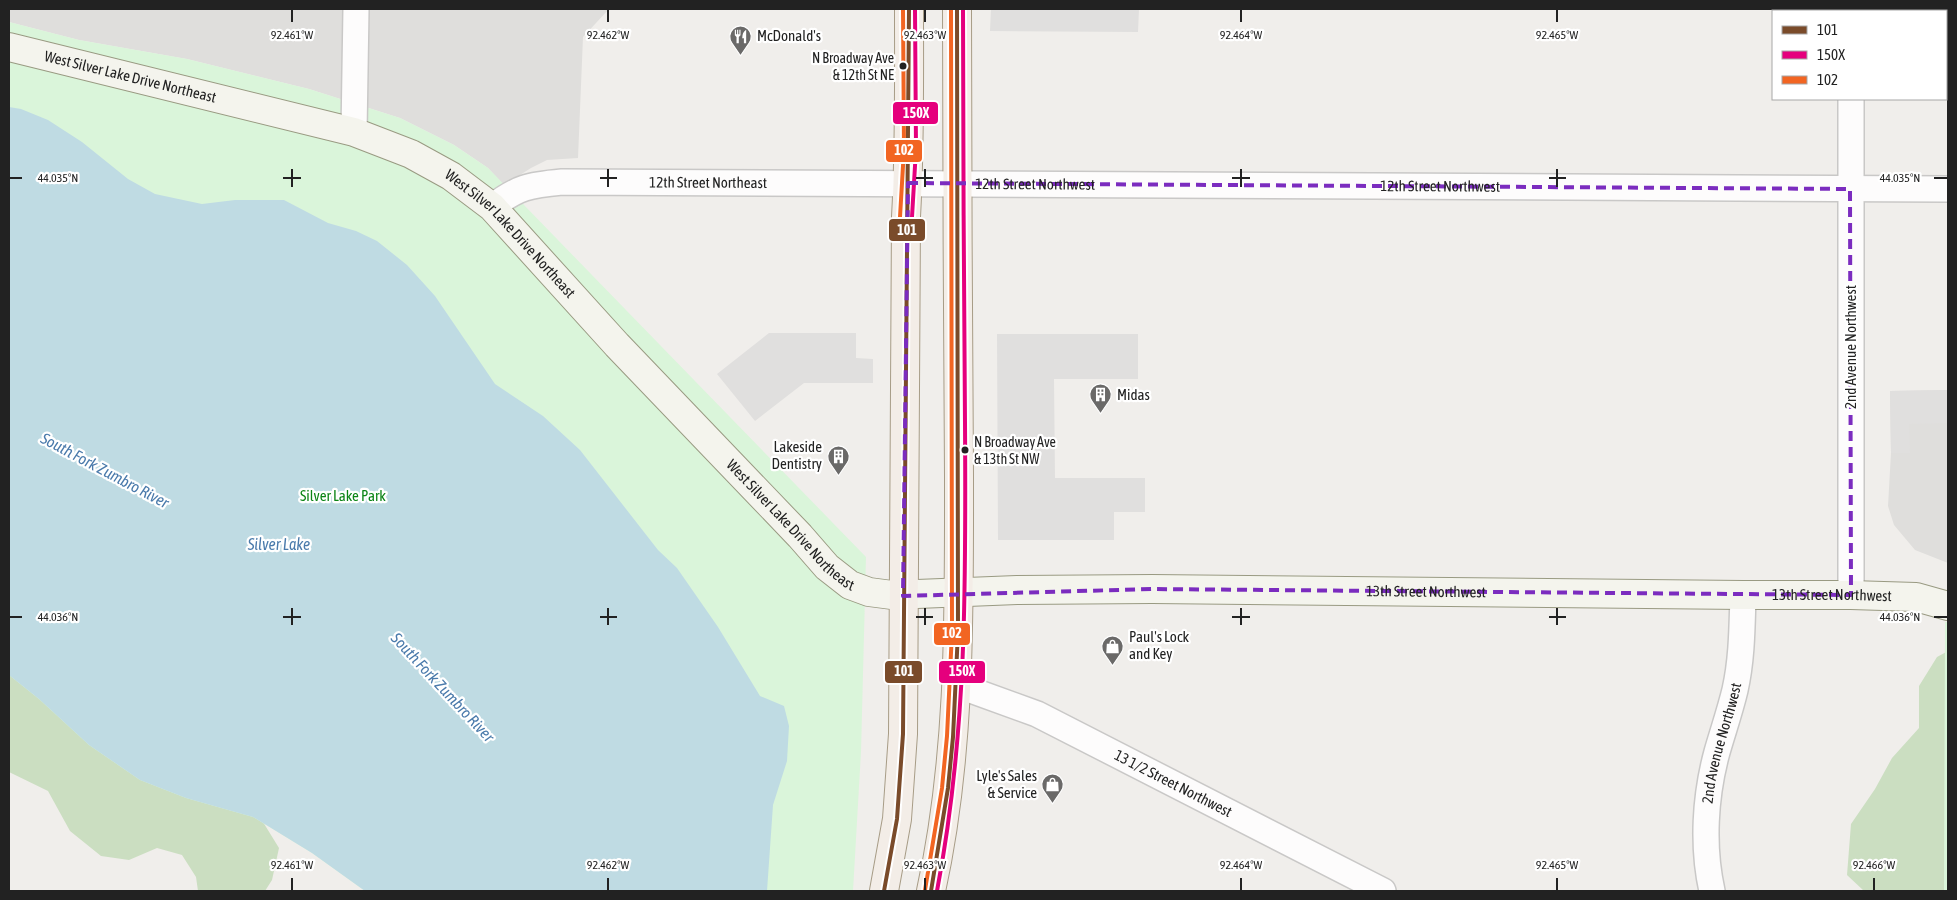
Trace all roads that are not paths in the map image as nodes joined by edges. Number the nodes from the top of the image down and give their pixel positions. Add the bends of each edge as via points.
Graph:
1 (356, 9) edge
2 (909, 9) edge
3 (957, 9) edge
4 (9, 47) edge
5 (1851, 100) edge
6 (354, 132) junction
7 (919, 183) junction
8 (958, 183) junction
9 (1850, 188) junction
10 (1948, 189) edge
11 (492, 207) junction
12 (958, 594) junction
13 (1851, 595) junction
14 (903, 596) junction
15 (1743, 596) junction
16 (1948, 606) edge
17 (957, 685) junction
18 (884, 891) edge
19 (931, 891) edge
20 (1383, 891) edge
21 (1712, 891) edge

1 - 6 street
2 - 7 main road via 910,106
3 - 8 main road
4 - 6 street, West Silver Lake Drive Northeast
5 - 9 street, 2nd Avenue Northwest
6 - 11 street, West Silver Lake Drive Northeast via 430,164
7 - 8 street, 12th Street Northwest
7 - 11 street, 12th Street Northeast via 562,182 520,188
7 - 14 main road via 906,217
8 - 9 street, 12th Street Northwest
8 - 12 main road
9 - 10 street, 12th Street Northwest
9 - 13 street, 2nd Avenue Northwest
11 - 14 street, West Silver Lake Drive Northeast via 617,345 831,570 856,588 882,595
12 - 14 street, 13th Street Northwest
12 - 15 street, 13th Street Northwest via 1152,589
12 - 17 main road
13 - 15 street, 13th Street Northwest
13 - 16 street, 13th Street Northwest via 1916,597
14 - 18 main road via 900,792
15 - 21 street, 2nd Avenue Northwest via 1742,646 1735,690 1716,754 1707,806 1707,871
17 - 19 main road via 948,790
17 - 20 street, 13 1/2 Street Northwest via 1037,714

